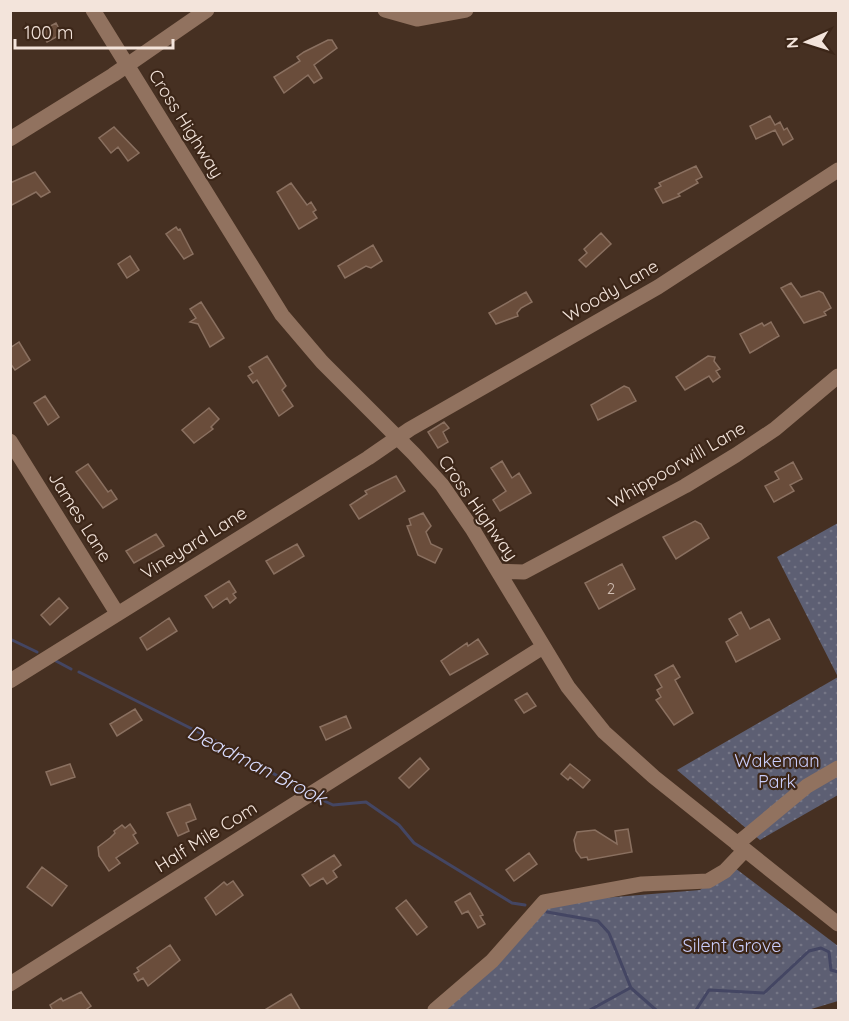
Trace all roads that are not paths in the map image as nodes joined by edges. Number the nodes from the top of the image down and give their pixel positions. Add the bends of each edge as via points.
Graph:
1 (93, 10) edge
2 (207, 10) edge
3 (385, 10) edge
4 (466, 10) edge
5 (127, 65) junction
6 (10, 139) edge
7 (838, 171) edge
8 (838, 376) edge
9 (398, 438) junction
10 (10, 441) edge
11 (498, 571) junction
12 (524, 572) junction
13 (510, 592) junction
14 (117, 614) junction
15 (543, 647) junction
16 (10, 681) edge
17 (838, 768) edge
18 (741, 847) junction
19 (838, 924) edge
20 (10, 984) edge
21 (435, 1011) edge

1 - 5 street, Cross Highway
2 - 5 street
3 - 4 street via 417,19
5 - 6 street
5 - 9 street, Cross Highway via 282,315 322,362
7 - 9 street, Woody Lane via 658,286
8 - 12 street, Whippoorwill Lane via 736,455
9 - 11 street, Cross Highway via 442,485
9 - 14 street, Vineyard Lane
10 - 14 street, James Lane
11 - 12 street
11 - 13 street, Cross Highway
12 - 13 street, Whippoorwill Lane
13 - 15 street, Cross Highway
14 - 16 street, Vineyard Lane
15 - 18 street, Cross Highway via 571,692 604,732
15 - 20 street, Half Mile Com
17 - 18 street via 807,786
18 - 19 street, Cross Highway
18 - 21 street via 725,871 708,881 642,884 544,902 492,961

